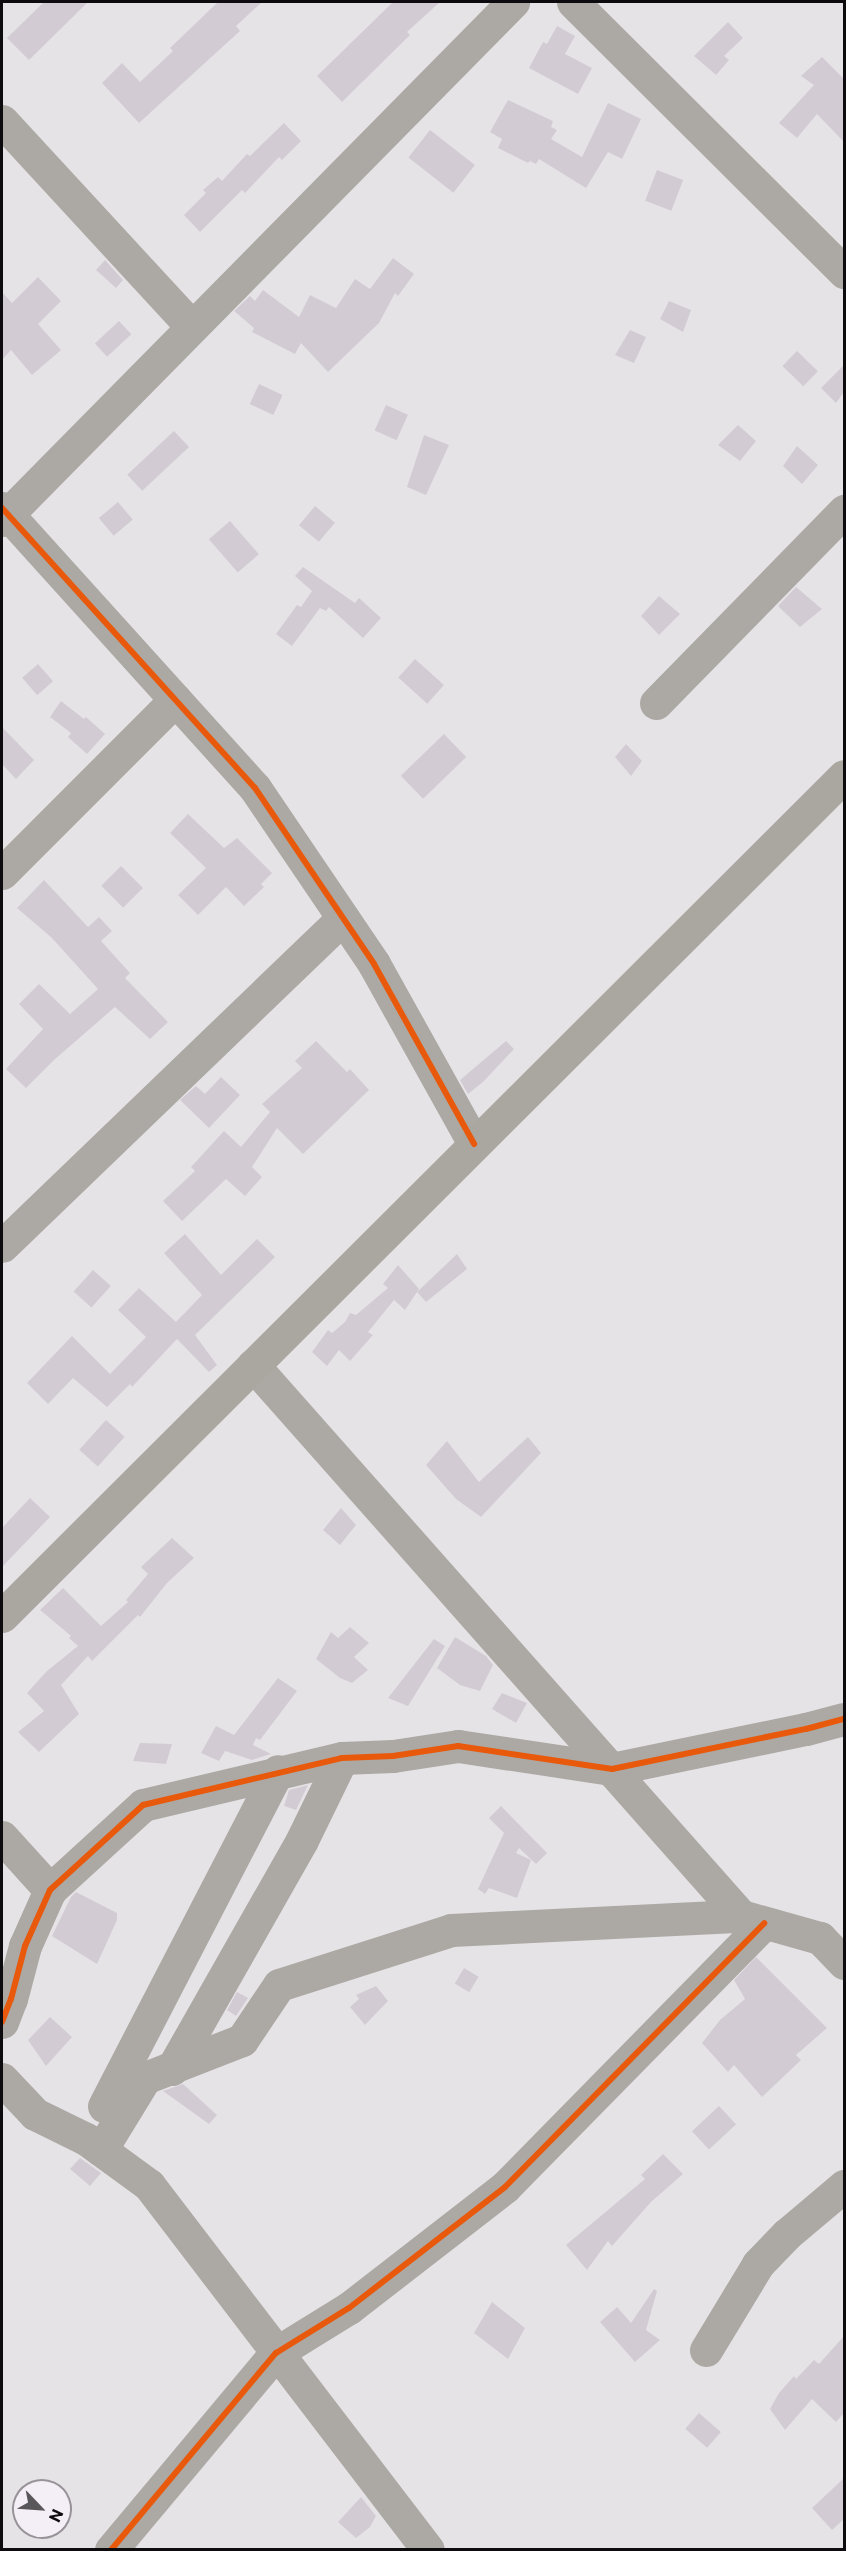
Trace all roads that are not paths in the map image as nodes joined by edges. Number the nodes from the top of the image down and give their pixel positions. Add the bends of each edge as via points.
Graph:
1 (513, 2) edge
2 (573, 2) edge
3 (2, 121) edge
4 (844, 272) edge
5 (192, 327) junction
6 (844, 511) edge
7 (3, 514) edge
8 (175, 700) junction
9 (656, 703) dead end
10 (844, 776) edge
11 (2, 873) edge
12 (343, 918) junction
13 (474, 1144) junction
14 (2, 1246) edge
15 (253, 1365) junction
16 (2, 1616) edge
17 (844, 1719) edge
18 (342, 1758) junction
19 (612, 1769) junction
20 (278, 1771) junction
21 (2, 1837) edge
22 (50, 1890) junction
23 (752, 1919) junction
24 (844, 1964) edge
25 (2, 2022) edge
26 (172, 2069) junction
27 (2, 2079) edge
28 (94, 2145) junction
29 (844, 2186) edge
30 (706, 2350) dead end
31 (276, 2354) junction
32 (111, 2550) edge
33 (428, 2550) edge

1 - 5 street
2 - 4 street
3 - 5 street
5 - 7 street
6 - 9 street
7 - 8 street
8 - 11 street
8 - 12 street via 255,788
10 - 13 highway
12 - 13 street via 374,964
12 - 14 street
13 - 15 highway
15 - 16 highway
15 - 19 street
17 - 19 street
18 - 19 street via 393,1756 458,1746
18 - 20 street
18 - 26 street via 302,1840
19 - 23 street
20 - 22 street via 143,1804
20 - 28 street
21 - 22 street
22 - 25 street via 25,1946
23 - 24 street via 820,1938
23 - 26 street via 451,1930 279,1985 242,2040
23 - 31 street via 505,2187 349,2308
26 - 28 street via 145,2078
27 - 28 street via 36,2114
28 - 31 street via 149,2185
29 - 30 street via 758,2264
31 - 32 street
31 - 33 street

